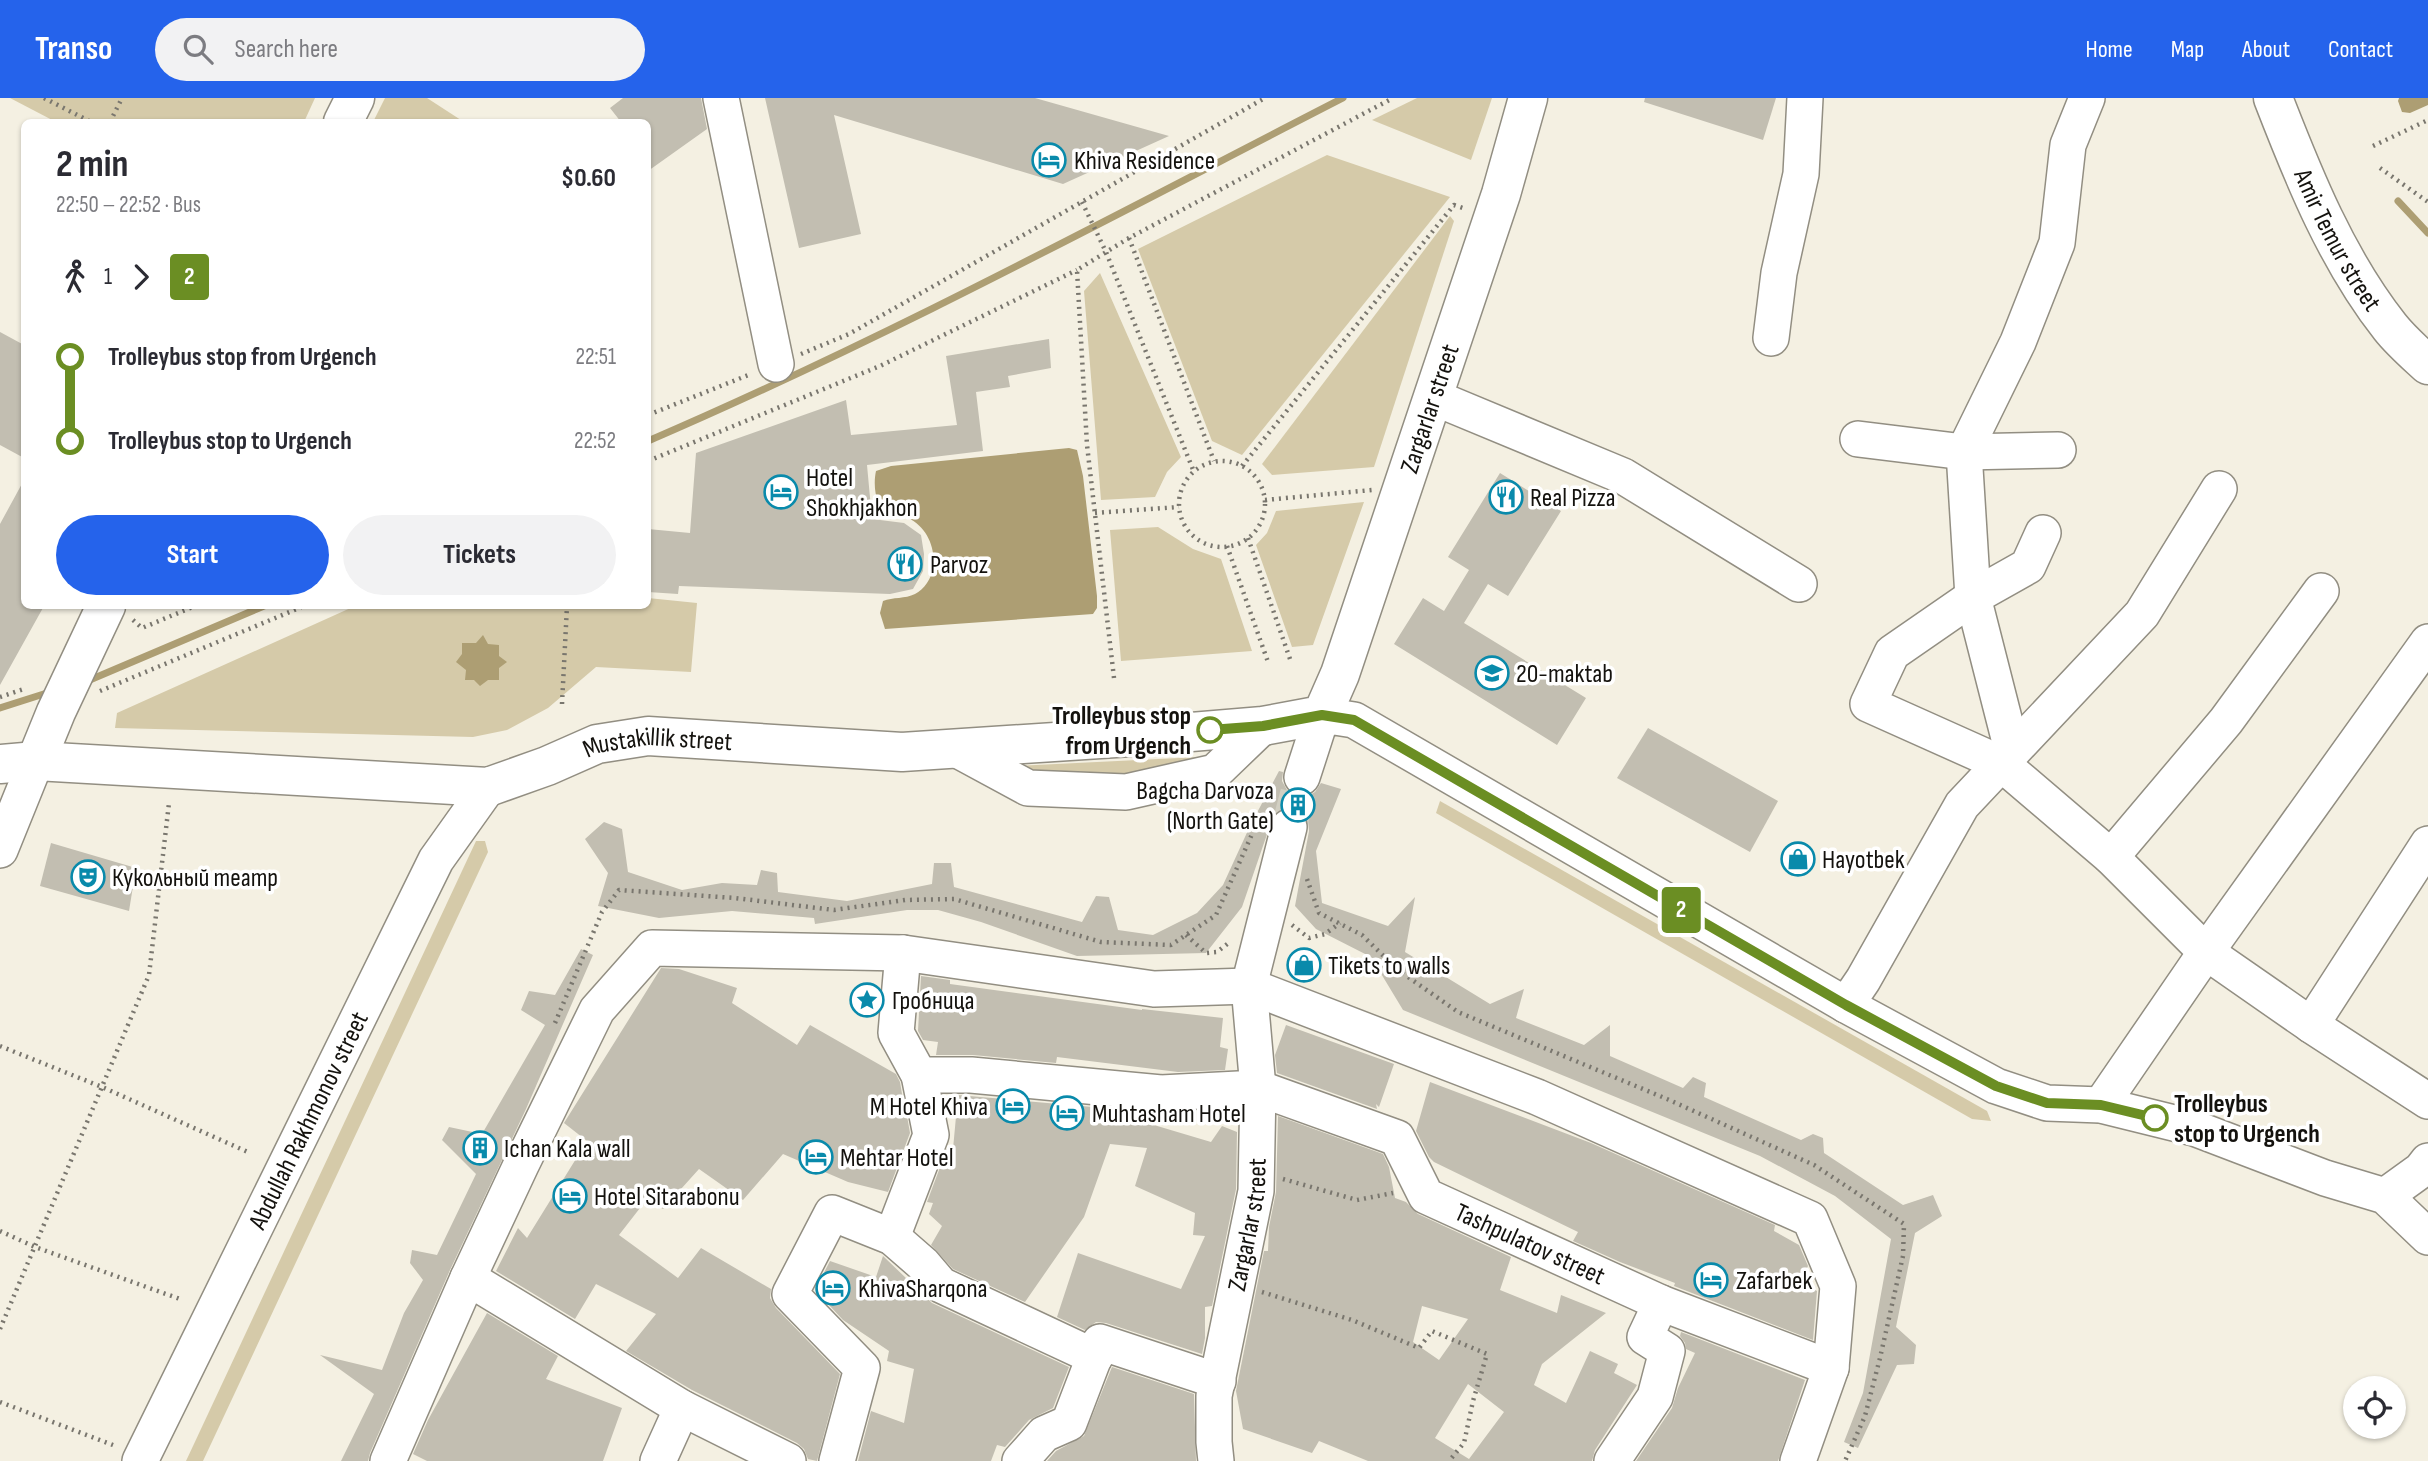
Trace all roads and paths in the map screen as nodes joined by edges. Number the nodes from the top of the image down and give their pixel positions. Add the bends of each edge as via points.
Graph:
1 (44, 98) edge
2 (122, 98) edge
3 (355, 98) edge
4 (721, 98) edge
5 (1265, 98) edge
6 (1393, 98) edge
7 (1528, 98) edge
8 (1805, 98) edge
9 (2087, 98) edge
10 (2273, 98) edge
11 (85, 119) edge
12 (112, 119) edge
13 (344, 119) edge
14 (2428, 120) edge
15 (2373, 146) dead end
16 (2380, 169) dead end
17 (1082, 202) junction
18 (2428, 202) edge
19 (1465, 209) dead end
20 (1129, 238) junction
21 (1106, 252) junction
22 (1077, 270) junction
23 (1771, 338) dead end
24 (776, 364) junction
25 (2428, 365) edge
26 (1433, 397) junction
27 (651, 414) edge
28 (1858, 439) dead end
29 (2058, 450) dead end
30 (1964, 452) junction
31 (651, 460) edge
32 (1214, 461) junction
33 (1242, 466) junction
34 (1194, 472) junction
35 (1378, 489) dead end
36 (2219, 489) dead end
37 (1265, 500) junction
38 (1179, 507) junction
39 (1095, 513) junction
40 (2043, 533) dead end
41 (1248, 538) junction
42 (1227, 546) junction
43 (1799, 584) dead end
44 (2321, 591) dead end
45 (1973, 597) junction
46 (115, 609) edge
47 (188, 609) edge
48 (295, 609) edge
49 (567, 609) edge
50 (2428, 642) edge
51 (1290, 659) dead end
52 (1268, 662) dead end
53 (1114, 678) dead end
54 (87, 680) junction
55 (24, 689) dead end
56 (0, 697) edge
57 (562, 704) dead end
58 (1322, 715) junction
59 (1263, 726) junction
60 (956, 749) junction
61 (2007, 757) junction
62 (18, 763) edge
63 (1301, 777) tunnel mouth
64 (488, 787) junction
65 (169, 803) dead end
66 (1289, 827) tunnel mouth
67 (2428, 844) edge
68 (0, 850) edge
69 (2111, 857) junction
70 (1340, 923) dead end
71 (1325, 934) dead end
72 (1186, 936) dead end
73 (2206, 952) junction
74 (903, 953) junction
75 (1206, 953) dead end
76 (1249, 986) junction
77 (1846, 1005) junction
78 (2311, 1026) junction
79 (0, 1046) edge
80 (919, 1076) junction
81 (102, 1087) junction
82 (1258, 1088) junction
83 (2428, 1101) edge
84 (2101, 1105) junction
85 (250, 1153) dead end
86 (2428, 1161) edge
87 (1256, 1172) junction
88 (1421, 1185) junction
89 (2385, 1196) junction
90 (0, 1231) edge
91 (892, 1237) junction
92 (2428, 1237) edge
93 (35, 1247) junction
94 (468, 1278) junction
95 (1237, 1285) junction
96 (180, 1299) dead end
97 (1661, 1303) junction
98 (0, 1329) edge
99 (1095, 1357) junction
100 (1831, 1368) junction
101 (1217, 1381) junction
102 (0, 1402) edge
103 (682, 1408) junction
104 (126, 1453) edge
105 (388, 1461) edge
106 (658, 1461) edge
107 (788, 1461) edge
108 (837, 1461) edge
109 (1020, 1461) edge
110 (1216, 1461) edge
111 (1449, 1461) edge
112 (1612, 1461) edge
113 (1798, 1461) edge

1 - 11 path
2 - 12 path
3 - 13 main road
4 - 24 street
5 - 17 path
6 - 20 path
7 - 26 main road, Zargarlar street
8 - 23 street via 1801,174 1779,273
9 - 30 street via 2068,145 2057,243 2018,342
10 - 25 main road, Amir Temur street via 2350,269 2392,330
14 - 15 path
16 - 18 path
17 - 21 path
17 - 24 path via 849,334
19 - 33 path via 1454,205
20 - 21 path
20 - 32 path
21 - 22 path
21 - 34 path
22 - 31 path via 880,366
22 - 39 path
24 - 27 path
26 - 43 street via 1623,476
26 - 58 main road, Zargarlar street
28 - 30 street
29 - 30 street
30 - 45 street
32 - 33 path
32 - 34 path
33 - 37 path via 1253,475
34 - 38 path via 1182,487
35 - 37 path
36 - 61 street via 2142,614
37 - 41 path via 1264,514
38 - 39 path
38 - 42 path via 1195,538 1208,545
39 - 53 path
40 - 45 street via 2028,566
41 - 42 path
41 - 51 path
42 - 52 path
44 - 69 street via 2227,721
45 - 61 street
45 - 61 street via 1892,653 1868,704
46 - 47 path via 142,628
46 - 54 main road
48 - 54 path
49 - 57 path
50 - 73 street
54 - 62 main road
55 - 56 path
58 - 59 main road, Mustakillik street
58 - 63 street
58 - 77 street via 1354,720
59 - 60 main road, Mustakillik street
59 - 60 street via 1215,772 1126,792 1028,788
60 - 64 main road, Mustakillik street via 902,752 648,736 597,744
61 - 69 street
61 - 77 street via 1962,805
62 - 64 main road, Mustakillik street
62 - 68 street
64 - 104 street, Abdullah Rakhmonov street via 436,860
65 - 81 path via 149,975
66 - 76 street, Zargarlar street
67 - 78 street
69 - 73 street
70 - 71 path
72 - 75 path
73 - 78 street
73 - 84 street
74 - 76 street via 1154,989
74 - 80 street via 896,1033
74 - 94 street via 652,948 597,1010
76 - 82 street, Zargarlar street
76 - 100 street via 1537,1097 1810,1219 1839,1286
77 - 84 street via 1996,1086 2047,1103
78 - 83 street
79 - 81 path
80 - 82 street via 971,1075 1161,1093
80 - 91 street via 931,1135
81 - 85 path
81 - 93 path
82 - 87 street, Zargarlar street
82 - 88 street, Tashpulatov street via 1397,1138
84 - 89 street via 2194,1128
86 - 89 street
87 - 88 path via 1357,1200
87 - 95 street, Zargarlar street
88 - 97 street, Tashpulatov street via 1426,1196
89 - 92 street
90 - 93 path
91 - 99 street via 941,1285
91 - 108 street via 832,1213 790,1294 862,1368
93 - 96 path
93 - 98 path
94 - 103 street
94 - 105 street
95 - 101 street, Zargarlar street
95 - 111 path via 1352,1320 1419,1348 1432,1331 1487,1354 1464,1443
97 - 100 street, Tashpulatov street
97 - 112 street via 1645,1337 1667,1351 1655,1397
99 - 101 street via 1100,1342
99 - 109 street via 1069,1423 1044,1434
100 - 113 street
101 - 110 street, Zargarlar street
102 - 104 path
103 - 106 street
103 - 107 street

